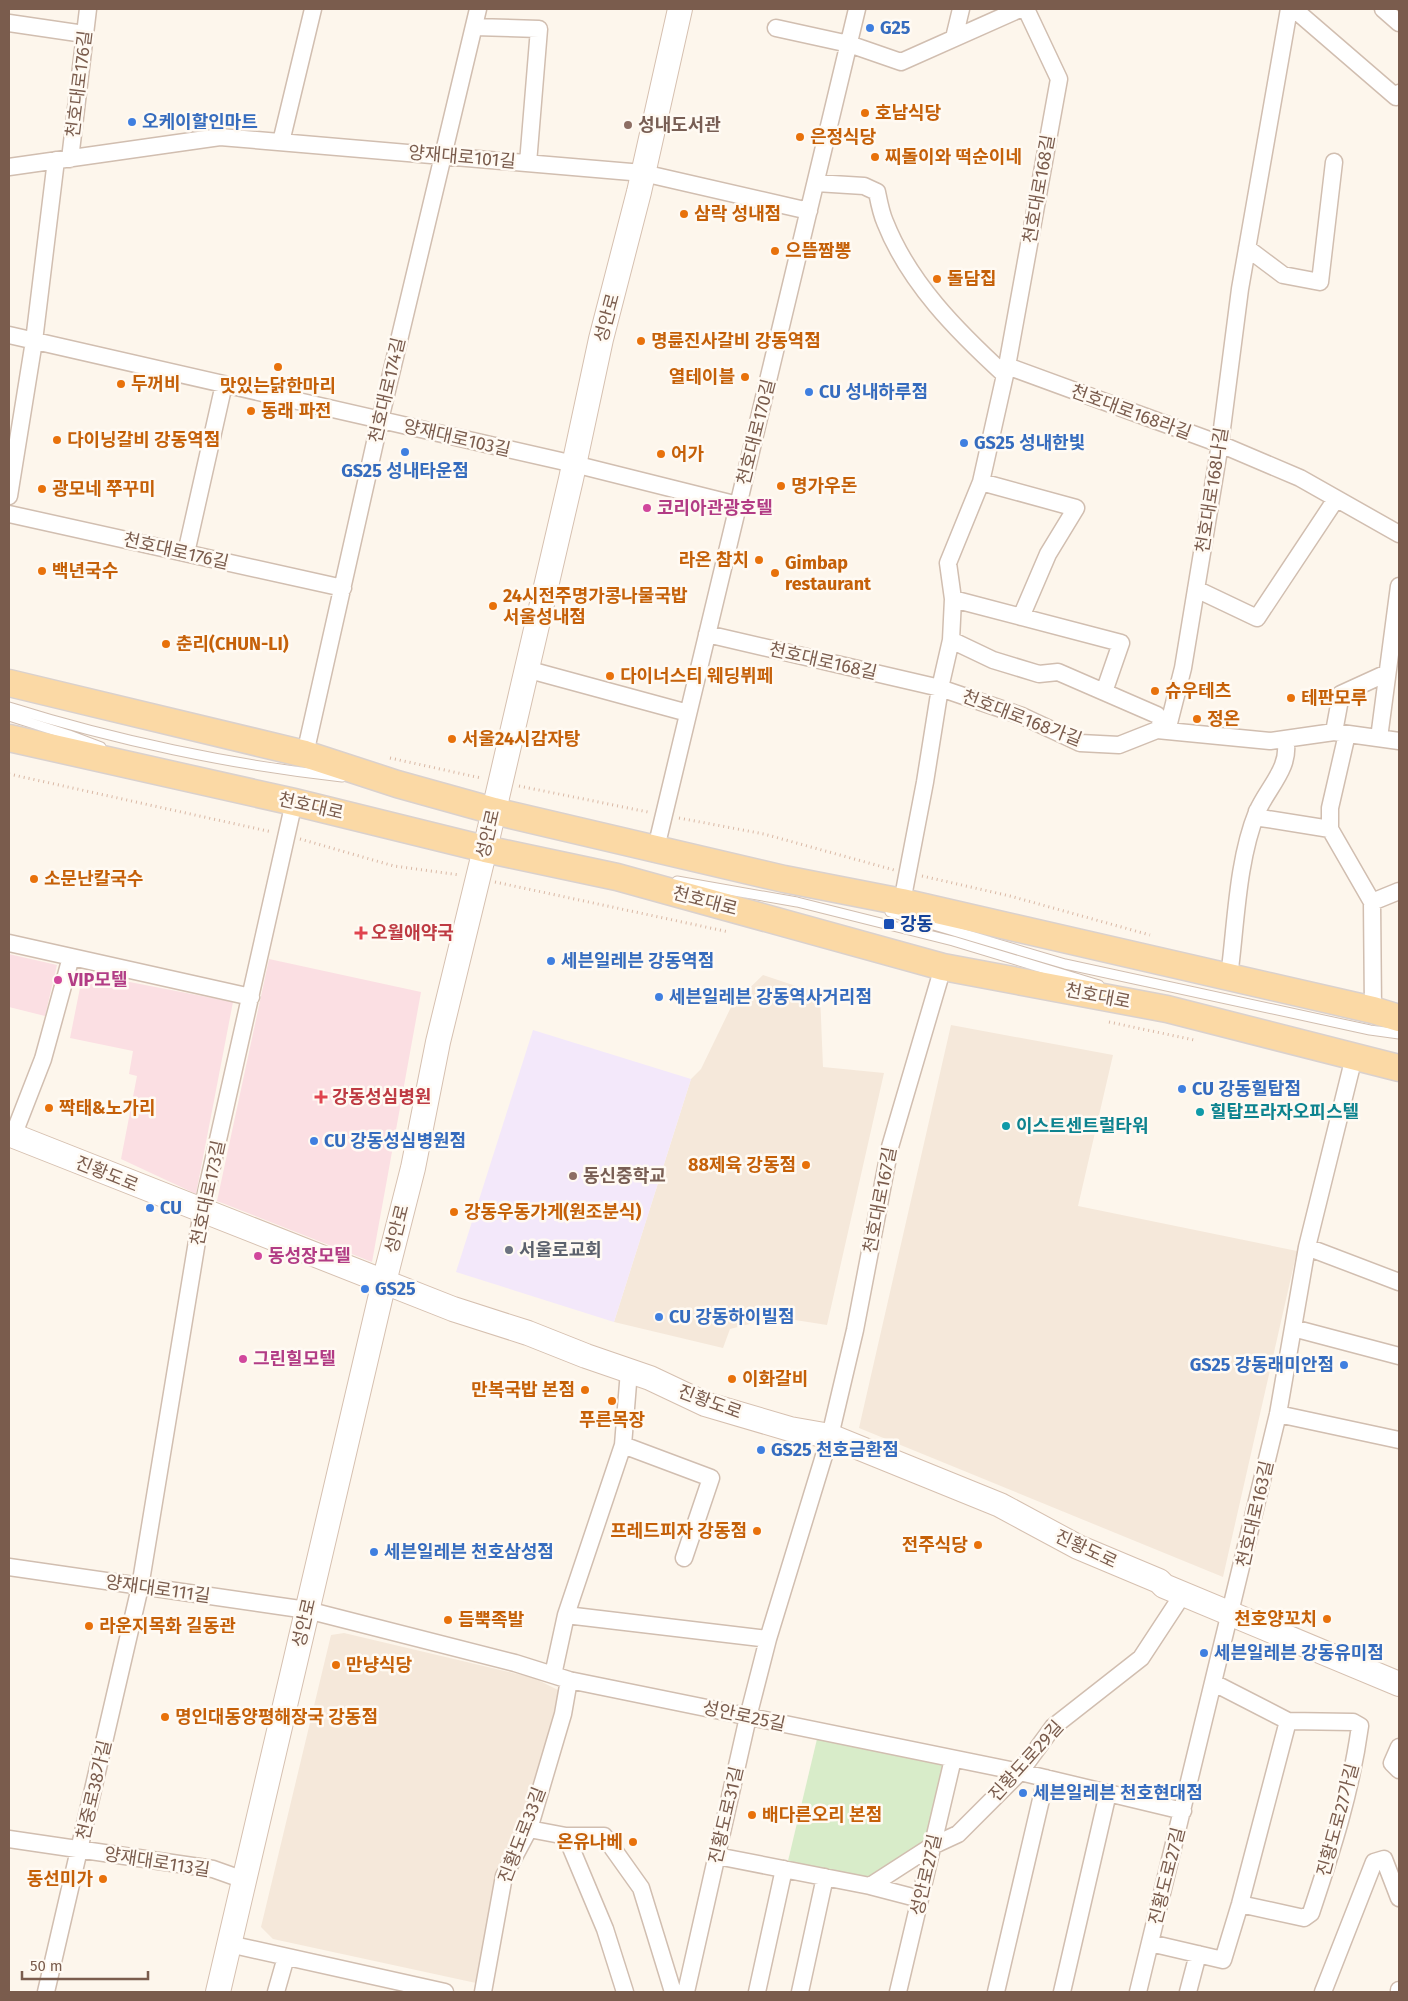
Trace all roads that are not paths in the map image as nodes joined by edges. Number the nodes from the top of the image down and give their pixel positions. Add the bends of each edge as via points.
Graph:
1 (88, 9) edge
2 (314, 9) edge
3 (478, 9) edge
4 (680, 9) edge
5 (857, 9) edge
6 (961, 9) edge
7 (1020, 9) edge
8 (1026, 9) edge
9 (1289, 9) edge
10 (1294, 9) edge
11 (1383, 9) edge
12 (9, 23) edge
13 (1399, 23) edge
14 (474, 27) junction
15 (776, 28) dead end
16 (84, 34) junction
17 (954, 38) junction
18 (849, 44) junction
19 (1399, 94) edge
20 (281, 142) junction
21 (443, 156) junction
22 (63, 159) junction
23 (1334, 162) dead end
24 (528, 163) junction
25 (9, 167) edge
26 (643, 173) junction
27 (816, 183) junction
28 (809, 211) junction
29 (1247, 248) junction
30 (9, 335) edge
31 (34, 341) junction
32 (1006, 371) junction
33 (224, 384) junction
34 (380, 420) junction
35 (1220, 444) junction
36 (574, 464) junction
37 (981, 482) junction
38 (9, 496) edge
39 (1336, 498) junction
40 (738, 505) junction
41 (9, 514) edge
42 (1399, 534) edge
43 (186, 553) junction
44 (1399, 586) edge
45 (343, 588) junction
46 (1196, 589) junction
47 (953, 599) junction
48 (1021, 616) junction
49 (707, 634) junction
50 (951, 640) junction
51 (526, 669) junction
52 (1388, 674) junction
53 (9, 683) edge
54 (940, 688) junction
55 (1104, 692) junction
56 (9, 707) edge
57 (688, 713) junction
58 (9, 716) edge
59 (1167, 731) junction
60 (1341, 733) junction
61 (9, 738) edge
62 (1379, 738) junction
63 (1285, 739) junction
64 (1399, 741) edge
65 (305, 754) junction
66 (173, 775) junction
67 (397, 784) junction
68 (294, 802) junction
69 (1257, 810) junction
70 (494, 811) junction
71 (1330, 829) junction
72 (656, 848) junction
73 (485, 849) junction
74 (617, 877) junction
75 (784, 878) junction
76 (1399, 891) edge
77 (1372, 902) junction
78 (869, 905) dead end
79 (890, 905) junction
80 (9, 942) edge
81 (71, 956) junction
82 (943, 967) junction
83 (1229, 977) junction
84 (251, 997) junction
85 (1167, 1009) junction
86 (1374, 1010) junction
87 (1399, 1018) edge
88 (1399, 1034) edge
89 (1354, 1057) junction
90 (1399, 1068) edge
91 (11, 1135) edge
92 (202, 1211) junction
93 (1307, 1247) junction
94 (384, 1282) junction
95 (1399, 1282) edge
96 (1293, 1328) junction
97 (1399, 1356) edge
98 (629, 1371) junction
99 (1278, 1414) junction
100 (830, 1436) junction
101 (1399, 1440) edge
102 (623, 1444) junction
103 (684, 1558) dead end
104 (9, 1566) edge
105 (140, 1587) junction
106 (1183, 1594) junction
107 (307, 1610) junction
108 (1231, 1614) junction
109 (566, 1615) junction
110 (768, 1639) junction
111 (561, 1678) junction
112 (1214, 1683) junction
113 (1399, 1684) edge
114 (748, 1717) junction
115 (1288, 1721) junction
116 (1399, 1747) edge
117 (953, 1759) junction
118 (1399, 1770) edge
119 (1020, 1772) junction
120 (1046, 1778) junction
121 (1108, 1793) junction
122 (1183, 1811) junction
123 (529, 1829) junction
124 (566, 1836) junction
125 (9, 1839) edge
126 (932, 1846) junction
127 (80, 1850) junction
128 (717, 1856) junction
129 (784, 1869) junction
130 (825, 1878) junction
131 (244, 1880) junction
132 (870, 1886) junction
133 (1399, 1898) edge
134 (920, 1899) junction
135 (1240, 1904) junction
136 (1150, 1943) junction
137 (229, 1944) junction
138 (1198, 1954) junction
139 (286, 1957) junction
140 (435, 1991) edge
141 (46, 1992) edge
142 (218, 1992) edge
143 (276, 1992) edge
144 (483, 1992) edge
145 (625, 1992) edge
146 (672, 1992) edge
147 (686, 1992) edge
148 (757, 1992) edge
149 (800, 1992) edge
150 (898, 1992) edge
151 (996, 1992) edge
152 (1062, 1992) edge
153 (1138, 1992) edge
154 (1188, 1992) edge
155 (1323, 1992) edge

1 - 16 street, 천호대로176길
2 - 20 street
3 - 14 street, 천호대로174길
4 - 26 street, 성안로
5 - 18 street, 천호대로170길
6 - 17 street
7 - 17 street
8 - 32 street, 천호대로168길 via 1059,79
9 - 29 street, 천호대로168나길
10 - 19 street via 1396,97
11 - 13 street
12 - 16 street
14 - 21 street, 천호대로174길
14 - 24 street via 539,29
15 - 18 street
16 - 22 street, 천호대로176길
17 - 18 street via 901,62
18 - 27 street, 천호대로170길
20 - 21 street, 양재대로101길
20 - 22 street, 양재대로101길 via 220,137
21 - 24 street, 양재대로101길
21 - 34 street, 천호대로174길
22 - 25 street, 양재대로101길
22 - 31 street, 천호대로176길
23 - 29 street via 1320,282 1283,275
24 - 26 street, 양재대로101길
26 - 28 street
26 - 36 street, 성안로 via 601,339
27 - 28 street, 천호대로170길
27 - 32 street via 864,186 877,192 895,243 928,296 963,337
28 - 40 street, 천호대로170길
29 - 35 street, 천호대로168나길
30 - 31 street, 양재대로103길
31 - 33 street, 양재대로103길
31 - 38 street, 천호대로176길
32 - 35 street, 천호대로168라길
32 - 37 street, 천호대로168길
33 - 34 street, 양재대로103길
33 - 43 street
34 - 36 street, 양재대로103길
34 - 45 street, 천호대로174길
35 - 39 street, 천호대로168라길 via 1300,478
35 - 46 street, 천호대로168나길
36 - 40 street
36 - 51 street, 성안로
37 - 47 street, 천호대로168길 via 948,563
37 - 48 street via 1076,508 1048,554
39 - 42 street, 천호대로168라길
39 - 46 street via 1257,618
40 - 49 street, 천호대로170길
41 - 43 street, 천호대로176길
43 - 45 street, 천호대로176길
44 - 52 street
45 - 65 street, 천호대로174길
46 - 59 street, 천호대로168나길 via 1183,668
47 - 48 street
47 - 50 street, 천호대로168길
48 - 55 street via 1121,643
49 - 54 street, 천호대로168길
49 - 57 street, 천호대로170길
50 - 54 street, 천호대로168길
50 - 55 street via 993,660 1039,674 1058,672
51 - 57 street
51 - 70 street, 성안로
52 - 60 street via 1341,694
52 - 62 street
53 - 65 main road
54 - 59 street, 천호대로168가길 via 1022,716 1080,743 1119,745 1157,730
54 - 79 street, 천호대로168길 via 907,873
55 - 59 street via 1157,715
56 - 67 lane via 182,751 301,773
57 - 72 street, 천호대로170길
58 - 66 lane
59 - 63 street, 천호대로168가길 via 1270,741
60 - 62 street, 천호대로168가길
60 - 63 street, 천호대로168가길
60 - 71 street
61 - 66 main road, 천호대로
62 - 64 street, 천호대로168가길
63 - 69 street via 1288,750 1283,767
65 - 67 main road
66 - 68 main road, 천호대로
67 - 70 main road
68 - 73 main road, 천호대로
68 - 84 street, 천호대로173길
69 - 71 street via 1261,818
69 - 83 street via 1245,851
70 - 72 main road
70 - 73 street, 성안로
71 - 77 street
72 - 75 main road
73 - 74 main road, 천호대로
73 - 94 street, 성안로
74 - 82 main road, 천호대로
74 - 85 lane via 678,881 797,902 953,941 1078,977
75 - 78 lane
75 - 79 main road
76 - 77 street
77 - 86 street
79 - 83 main road
79 - 88 lane via 1065,964
80 - 81 street
81 - 84 street
81 - 91 street, 진황도로 via 43,1059
82 - 85 main road, 천호대로
82 - 100 street, 천호대로167길 via 890,1148
83 - 86 main road
84 - 92 street, 천호대로173길
85 - 89 main road, 천호대로
86 - 87 main road
89 - 90 main road, 천호대로
89 - 93 street, 천호대로163길
91 - 92 street, 진황도로
92 - 94 street, 진황도로
92 - 105 street, 천호대로173길
93 - 95 street
93 - 96 street, 천호대로163길
94 - 98 street, 진황도로
94 - 107 street, 성안로
96 - 97 street
96 - 99 street, 천호대로163길
98 - 100 street, 진황도로 via 705,1404 790,1429
98 - 102 street, 진황도로33길
99 - 101 street
99 - 108 street, 천호대로163길
100 - 106 street, 진황도로 via 1000,1505 1078,1547
100 - 110 street, 진황도로31길
102 - 103 street via 711,1478
102 - 109 street, 진황도로33길
104 - 105 street, 양재대로111길
105 - 107 street, 양재대로111길
105 - 127 street, 천중로38가길
106 - 108 street, 진황도로
106 - 119 street, 진황도로29길 via 1141,1658 1053,1727
107 - 111 street, 성안로25길 via 515,1663
107 - 131 street, 성안로
108 - 112 street, 진황도로27길
108 - 113 street, 진황도로
109 - 110 street
109 - 111 street, 진황도로33길
110 - 114 street, 진황도로31길
111 - 114 street, 성안로25길
111 - 123 street, 진황도로33길 via 563,1714
112 - 115 street, 진황도로27가길
112 - 122 street, 진황도로27길
114 - 117 street, 성안로25길
114 - 128 street, 진황도로31길
115 - 135 street
115 - 135 street, 진황도로27가길 via 1353,1722 1360,1726 1342,1819 1311,1913 1304,1918
116 - 118 street via 1392,1763
117 - 119 street, 성안로25길
117 - 126 street, 성안로27길
119 - 120 street, 성안로25길
119 - 126 street, 진황도로29길 via 958,1834
120 - 121 street, 성안로25길
120 - 151 street
121 - 122 street, 성안로25길
121 - 152 street
122 - 136 street, 진황도로27길
123 - 124 street
123 - 144 street, 진황도로33길 via 504,1876
124 - 145 street via 605,1929
124 - 146 street via 604,1836 641,1888
125 - 127 street, 양재대로113길
126 - 132 street, 진황도로29길
126 - 134 street, 성안로27길
127 - 131 street, 양재대로113길 via 212,1869
127 - 141 street, 천중로38가길
128 - 129 street
128 - 147 street, 진황도로31길
129 - 130 street
129 - 148 street
130 - 132 street
130 - 149 street
131 - 137 street, 성안로
132 - 134 street
133 - 155 street via 1384,1859 1374,1862
134 - 150 street, 성안로27길
135 - 138 street via 1223,1960
136 - 138 street
136 - 153 street, 진황도로27길
137 - 139 street
137 - 142 street, 성안로
138 - 154 street
139 - 140 street
139 - 143 street

